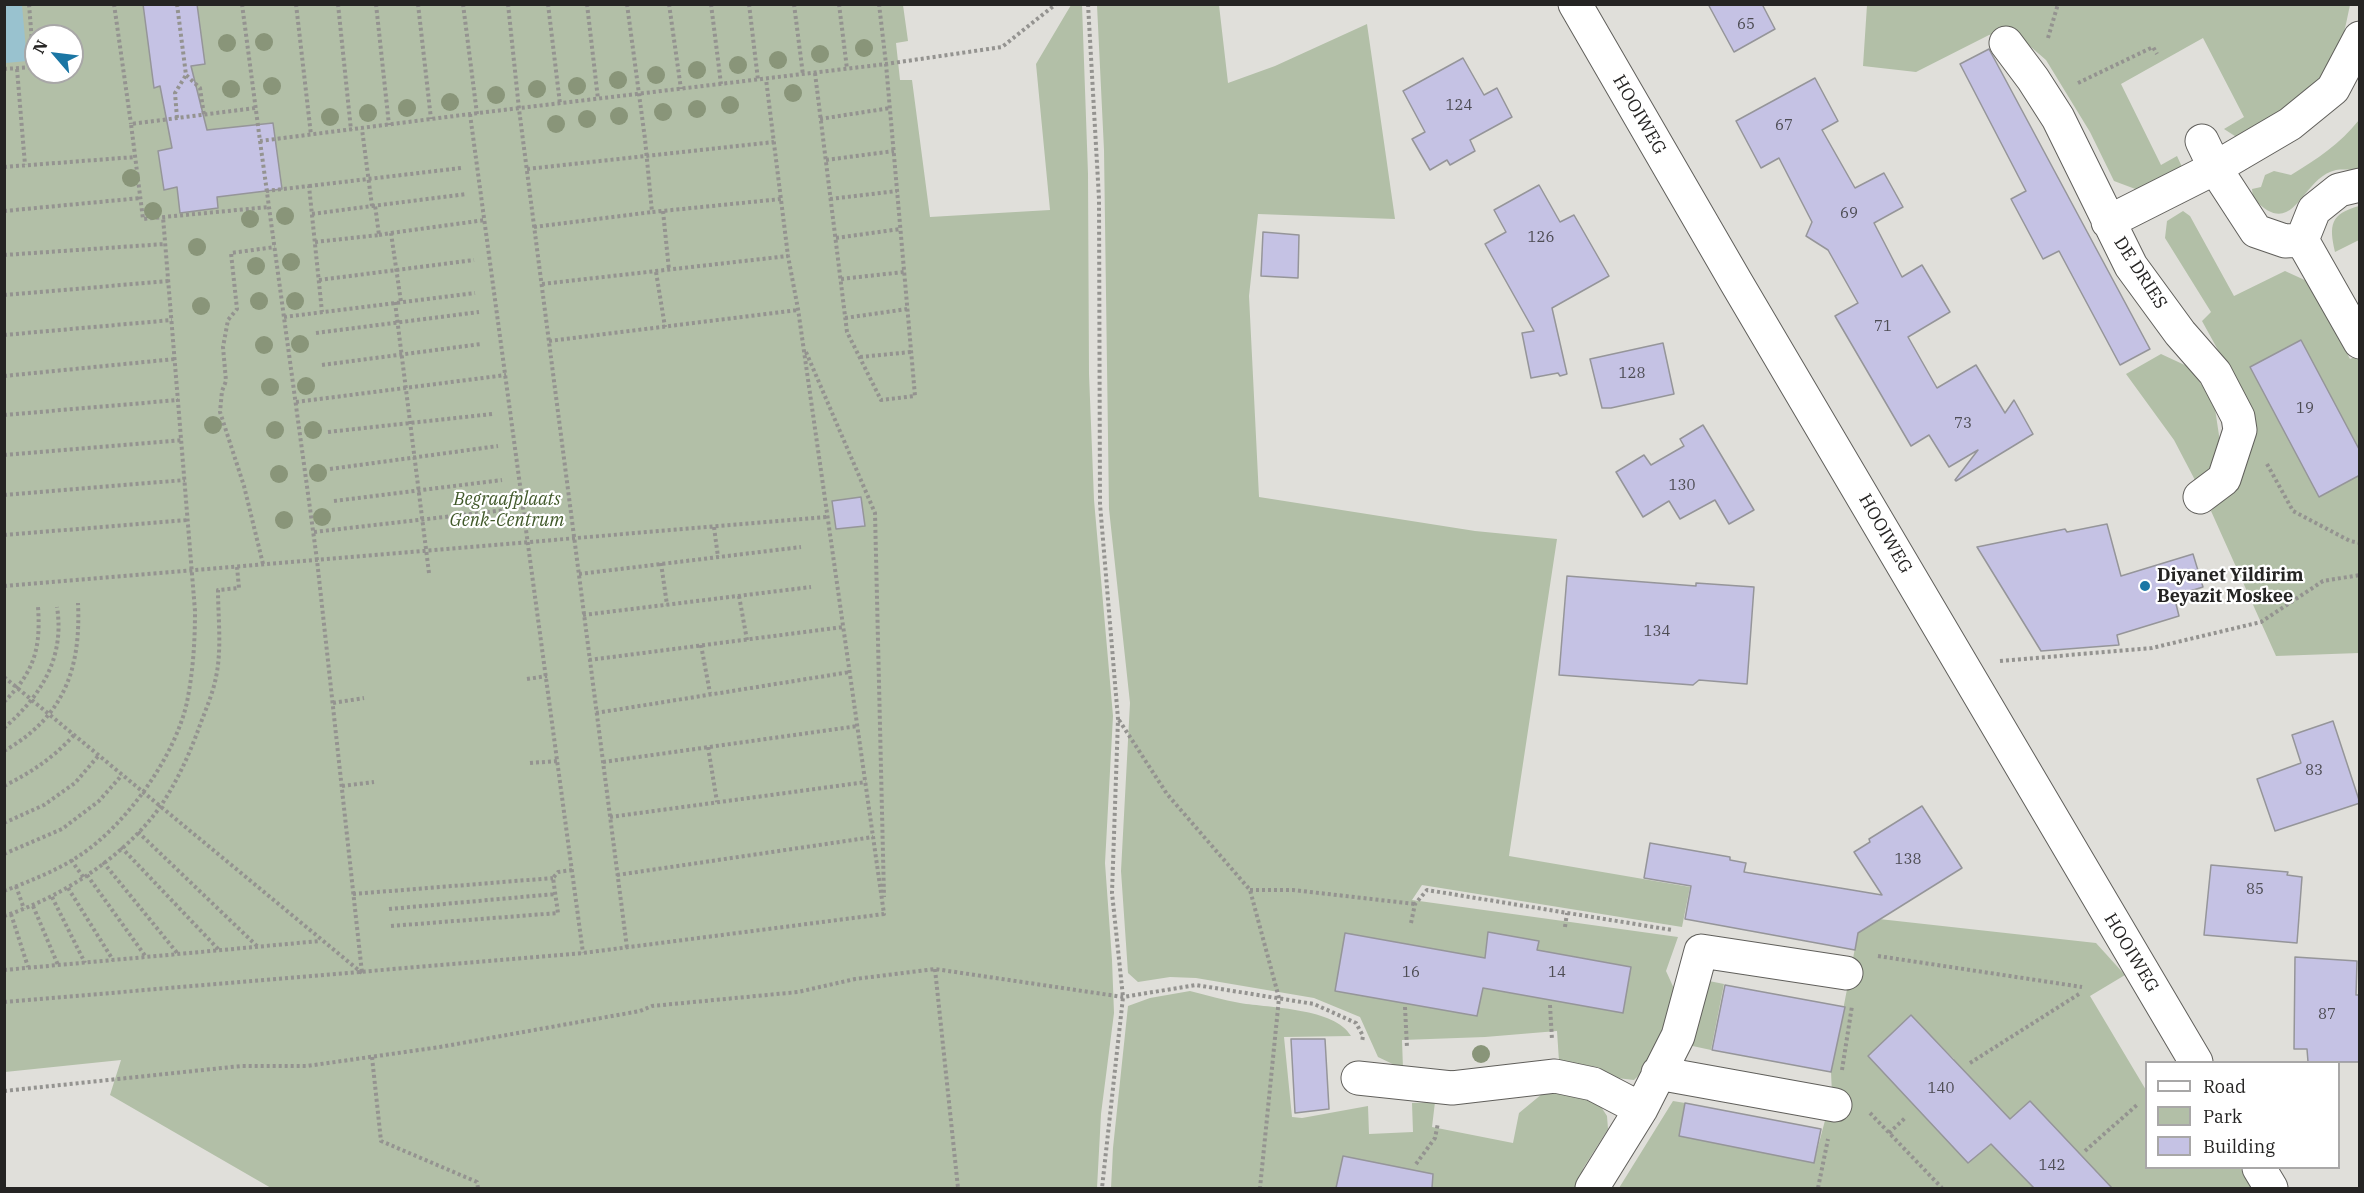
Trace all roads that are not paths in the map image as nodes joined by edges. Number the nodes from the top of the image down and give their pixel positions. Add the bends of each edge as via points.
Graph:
1 (1575, 4) edge
2 (2360, 38) edge
3 (2006, 43) dead end
4 (2209, 155) junction
5 (2360, 185) edge
6 (2108, 222) junction
7 (2302, 240) junction
8 (2360, 342) edge
9 (2200, 497) dead end
10 (1846, 973) road end
11 (2195, 1061) edge
12 (1658, 1073) junction
13 (1358, 1078) dead end
14 (1849, 1106) road end
15 (1641, 1109) junction
16 (2260, 1169) edge
17 (1592, 1188) edge
18 (2271, 1188) edge

1 - 11 street, HOOIWEG
2 - 4 street, DE DRIES via 2333,89 2290,124
3 - 6 street via 2058,118
4 - 6 street, DE DRIES
4 - 7 street via 2256,231 2285,241
5 - 7 street via 2339,190 2314,210
6 - 9 street, DE DRIES via 2131,266 2215,373 2238,417 2240,430 2224,479
7 - 8 street
10 - 12 street via 1701,951 1678,1036
12 - 14 street
12 - 15 street
13 - 15 street via 1452,1088 1555,1076 1593,1084
15 - 17 street
16 - 18 street

